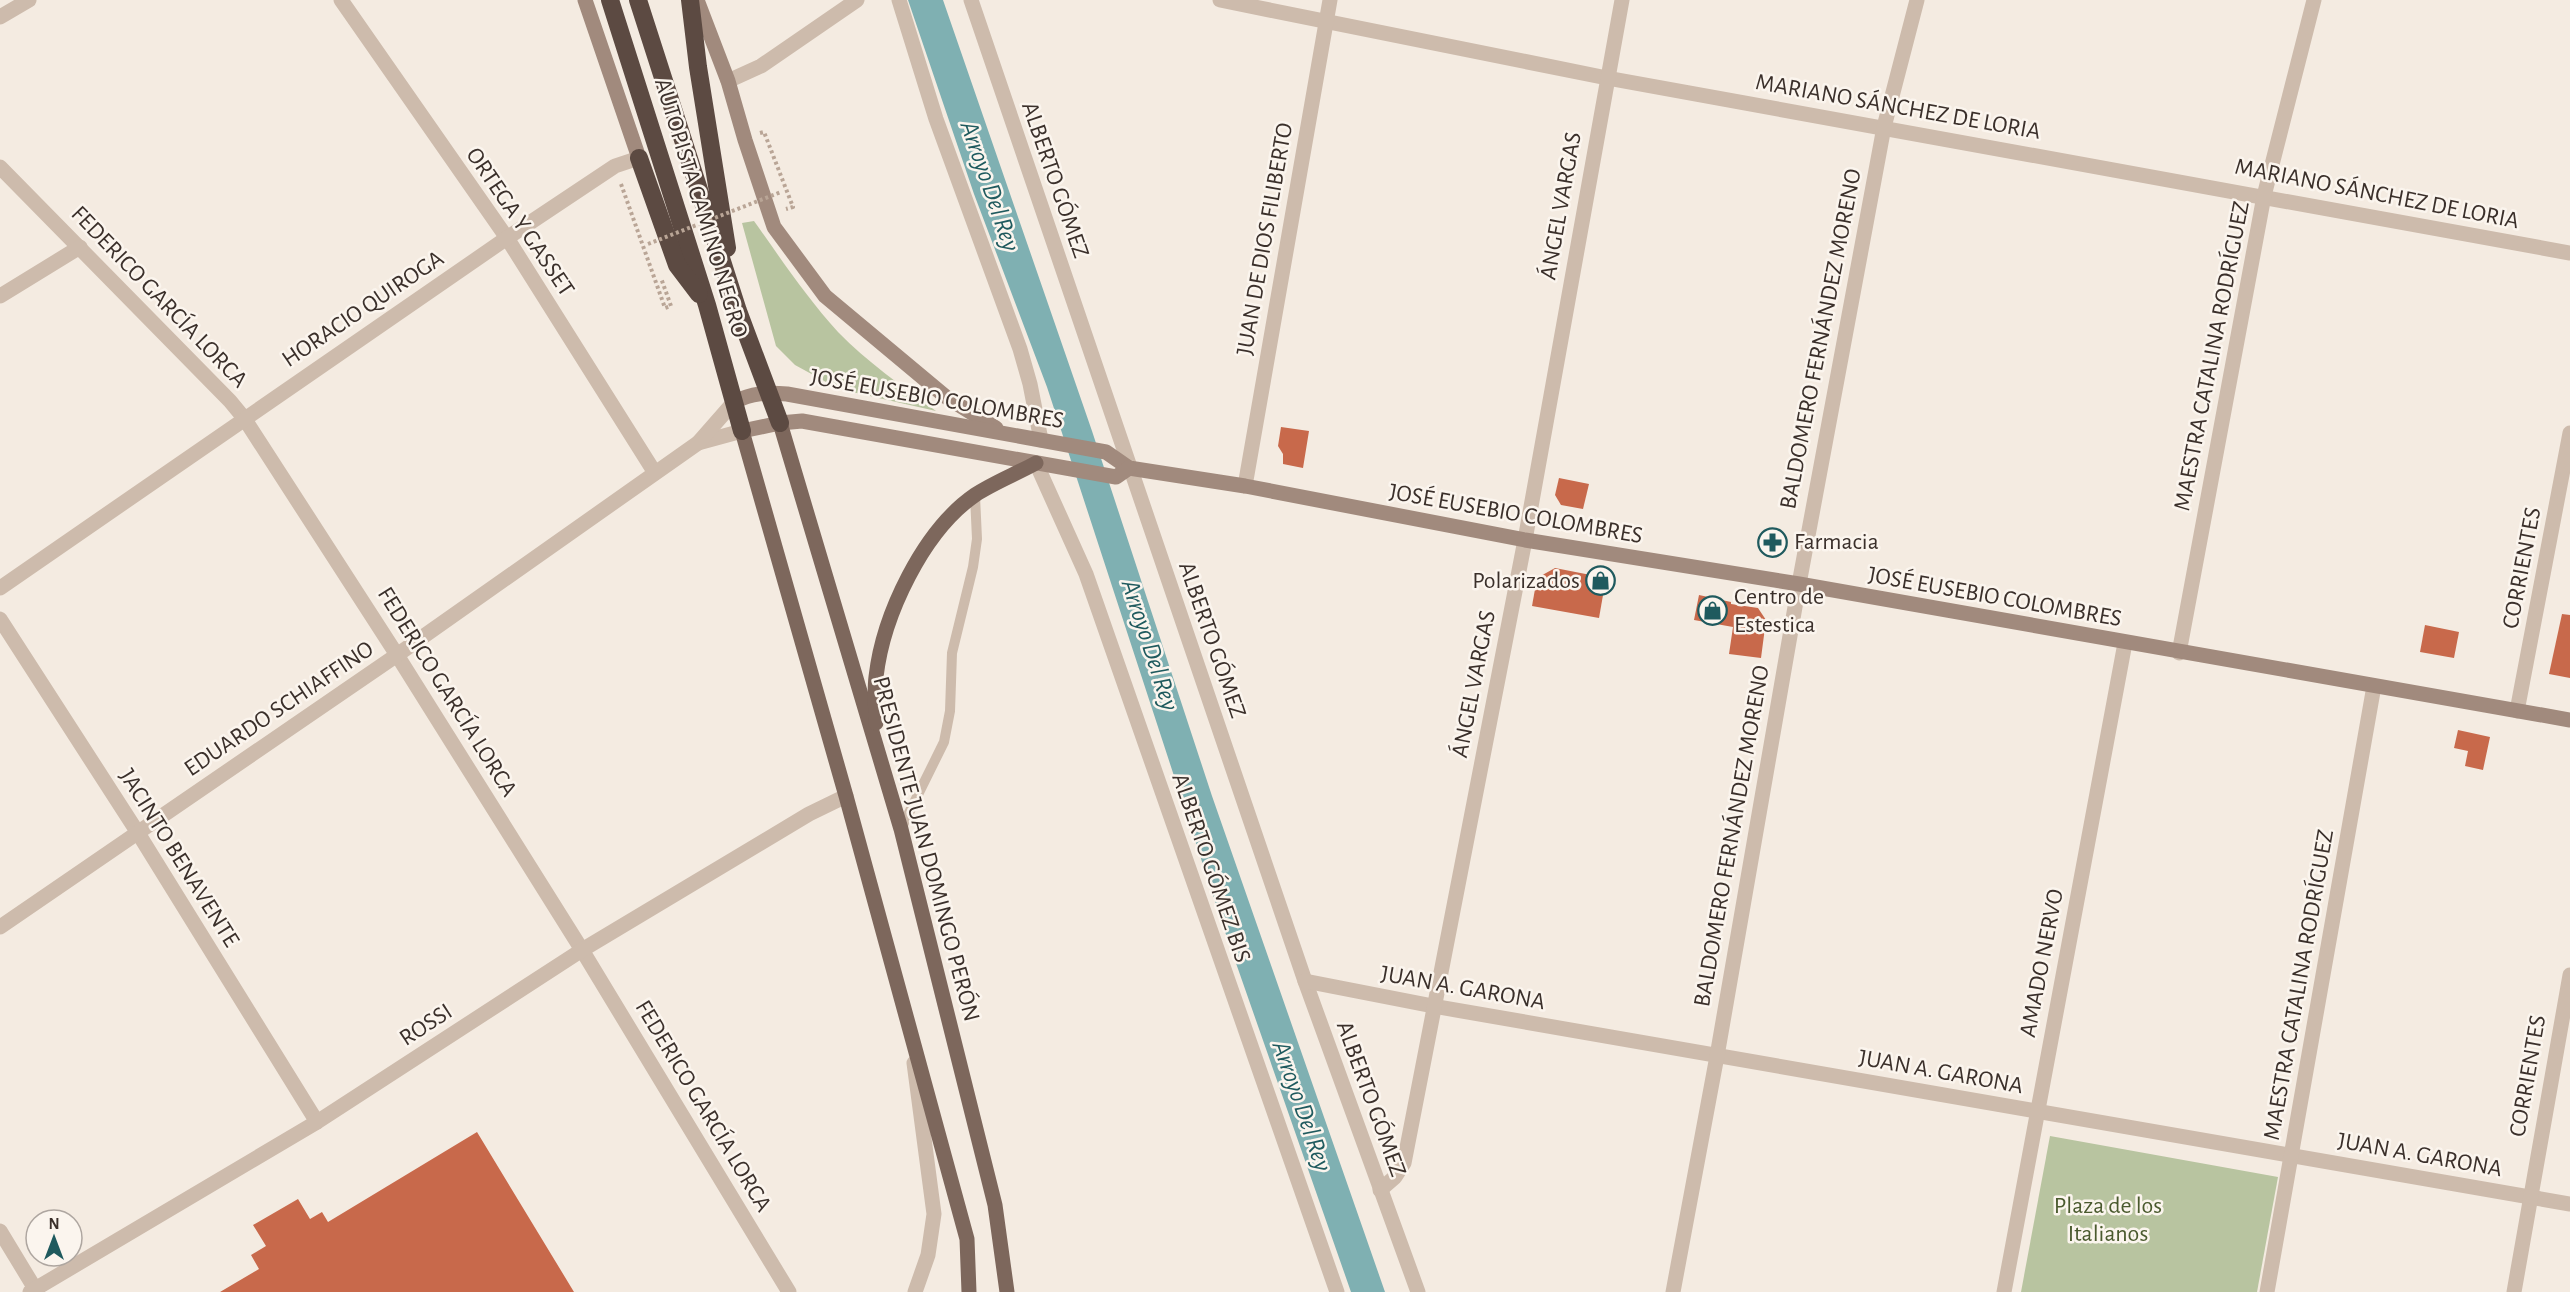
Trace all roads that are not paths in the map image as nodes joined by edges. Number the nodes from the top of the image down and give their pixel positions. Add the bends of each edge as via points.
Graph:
1 (29, 0) edge
2 (341, 0) edge
3 (585, 0) edge
4 (610, 0) edge
5 (638, 0) edge
6 (690, 0) edge
7 (697, 0) edge
8 (857, 0) edge
9 (899, 0) edge
10 (971, 0) edge
11 (1220, 0) edge
12 (1330, 0) edge
13 (1622, 0) edge
14 (1917, 0) edge
15 (2314, 0) edge
16 (0, 17) edge
17 (1327, 20) junction
18 (1607, 78) junction
19 (728, 81) junction
20 (1884, 126) junction
21 (639, 158) junction
22 (0, 167) edge
23 (2264, 196) junction
24 (507, 238) junction
25 (80, 246) junction
26 (2570, 253) edge
27 (0, 296) edge
28 (707, 305) junction
29 (738, 311) junction
30 (767, 392) junction
31 (734, 402) junction
32 (244, 418) junction
33 (780, 423) junction
34 (742, 431) junction
35 (1003, 433) junction
36 (2570, 433) edge
37 (1041, 440) junction
38 (698, 443) junction
39 (1036, 463) junction
40 (1122, 472) junction
41 (655, 473) junction
42 (1245, 486) junction
43 (975, 496) junction
44 (1525, 540) junction
45 (1798, 584) junction
46 (0, 588) edge
47 (0, 619) edge
48 (2125, 643) junction
49 (2179, 652) junction
50 (397, 655) junction
51 (2374, 686) junction
52 (2517, 711) junction
53 (2570, 720) edge
54 (876, 741) junction
55 (846, 796) junction
56 (901, 829) junction
57 (138, 833) junction
58 (0, 927) edge
59 (582, 950) junction
60 (2570, 975) edge
61 (1305, 981) junction
62 (1433, 1006) junction
63 (908, 1022) junction
64 (1717, 1056) junction
65 (2037, 1112) junction
66 (317, 1122) junction
67 (2292, 1156) junction
68 (1380, 1190) junction
69 (2529, 1197) junction
70 (2570, 1204) edge
71 (0, 1231) edge
72 (34, 1291) edge
73 (789, 1292) edge
74 (915, 1292) edge
75 (969, 1292) edge
76 (1007, 1292) edge
77 (1337, 1292) edge
78 (1418, 1292) edge
79 (1673, 1292) edge
80 (2004, 1292) edge
81 (2267, 1292) edge
82 (2514, 1292) edge

1 - 16 street
2 - 24 street, ORTEGA Y GASSET
3 - 21 street
4 - 28 highway, AUTOPISTA CAMINO NEGRO
5 - 29 highway, AUTOPISTA CAMINO NEGRO
6 - 29 highway
7 - 19 street
8 - 19 street via 761,66
9 - 37 street via 936,119 1020,350
10 - 40 street, ALBERTO GÓMEZ
11 - 17 street, MARIANO SÁNCHEZ DE LORIA
12 - 17 street, JUAN DE DIOS FILIBERTO
13 - 18 street, ÁNGEL VARGAS
14 - 20 street, BALDOMERO FERNÁNDEZ MORENO
15 - 23 street, MAESTRA CATALINA RODRÍGUEZ
17 - 18 street, MARIANO SÁNCHEZ DE LORIA
17 - 42 street, JUAN DE DIOS FILIBERTO
18 - 20 street, MARIANO SÁNCHEZ DE LORIA
18 - 44 street, ÁNGEL VARGAS
19 - 35 street via 769,216 825,296 945,397
20 - 23 street, MARIANO SÁNCHEZ DE LORIA
20 - 45 street, BALDOMERO FERNÁNDEZ MORENO
21 - 24 street, HORACIO QUIROGA via 615,166
21 - 28 highway via 677,265
22 - 25 street, FEDERICO GARCÍA LORCA
23 - 26 street, MARIANO SÁNCHEZ DE LORIA
23 - 49 street, MAESTRA CATALINA RODRÍGUEZ
24 - 32 street, HORACIO QUIROGA
24 - 41 street, ORTEGA Y GASSET
25 - 27 street
25 - 32 street, FEDERICO GARCÍA LORCA
28 - 31 highway, AUTOPISTA CAMINO NEGRO
29 - 30 highway, AUTOPISTA CAMINO NEGRO
30 - 31 street, JOSÉ EUSEBIO COLOMBRES
30 - 33 highway, AUTOPISTA CAMINO NEGRO
30 - 35 street, JOSÉ EUSEBIO COLOMBRES
31 - 34 highway, AUTOPISTA CAMINO NEGRO
31 - 38 street, EDUARDO SCHIAFFINO
32 - 46 street, HORACIO QUIROGA
32 - 50 street, FEDERICO GARCÍA LORCA
33 - 34 street, JOSÉ EUSEBIO COLOMBRES
33 - 39 street, JOSÉ EUSEBIO COLOMBRES via 820,423
33 - 54 main road, PRESIDENTE JUAN DOMINGO PERÓN
34 - 38 street, EDUARDO SCHIAFFINO
34 - 55 main road
35 - 37 street, JOSÉ EUSEBIO COLOMBRES
36 - 52 street, CORRIENTES
37 - 40 street, JOSÉ EUSEBIO COLOMBRES via 1106,452
38 - 41 street, EDUARDO SCHIAFFINO
39 - 40 street, JOSÉ EUSEBIO COLOMBRES
39 - 43 main road
39 - 77 street, ALBERTO GÓMEZ BIS via 1086,574
40 - 42 street, JOSÉ EUSEBIO COLOMBRES
40 - 61 street, ALBERTO GÓMEZ
41 - 50 street, EDUARDO SCHIAFFINO
42 - 44 street, JOSÉ EUSEBIO COLOMBRES
43 - 54 main road via 936,531 910,572 881,650 876,678
43 - 56 lane via 977,539 952,653 950,711 944,742
44 - 45 street, JOSÉ EUSEBIO COLOMBRES
44 - 62 street, ÁNGEL VARGAS
45 - 48 street, JOSÉ EUSEBIO COLOMBRES
45 - 64 street, BALDOMERO FERNÁNDEZ MORENO
47 - 57 street, JACINTO BENAVENTE
48 - 49 street, JOSÉ EUSEBIO COLOMBRES
48 - 65 street, AMADO NERVO
49 - 51 street, JOSÉ EUSEBIO COLOMBRES
50 - 57 street, EDUARDO SCHIAFFINO
50 - 59 street, FEDERICO GARCÍA LORCA
51 - 52 street, JOSÉ EUSEBIO COLOMBRES
51 - 67 street, MAESTRA CATALINA RODRÍGUEZ
52 - 53 street, JOSÉ EUSEBIO COLOMBRES
54 - 56 main road, PRESIDENTE JUAN DOMINGO PERÓN
55 - 59 street, ROSSI via 809,814
55 - 63 main road
56 - 76 main road, PRESIDENTE JUAN DOMINGO PERÓN via 995,1205
57 - 58 street, EDUARDO SCHIAFFINO
57 - 66 street, JACINTO BENAVENTE
59 - 66 street, ROSSI
59 - 73 street, FEDERICO GARCÍA LORCA
60 - 69 street, CORRIENTES
61 - 62 street, JUAN A. GARONA
61 - 68 street, ALBERTO GÓMEZ
62 - 64 street, JUAN A. GARONA
62 - 68 street, ÁNGEL VARGAS via 1404,1163
63 - 74 street via 934,1214 928,1255
63 - 75 main road via 967,1239
64 - 65 street, JUAN A. GARONA
64 - 79 street, BALDOMERO FERNÁNDEZ MORENO
65 - 67 street, JUAN A. GARONA
65 - 80 street, AMADO NERVO
66 - 72 street, ROSSI
67 - 69 street, JUAN A. GARONA
67 - 81 street, MAESTRA CATALINA RODRÍGUEZ
68 - 78 street, ALBERTO GÓMEZ
69 - 70 street, JUAN A. GARONA
69 - 82 street, CORRIENTES
71 - 72 street

